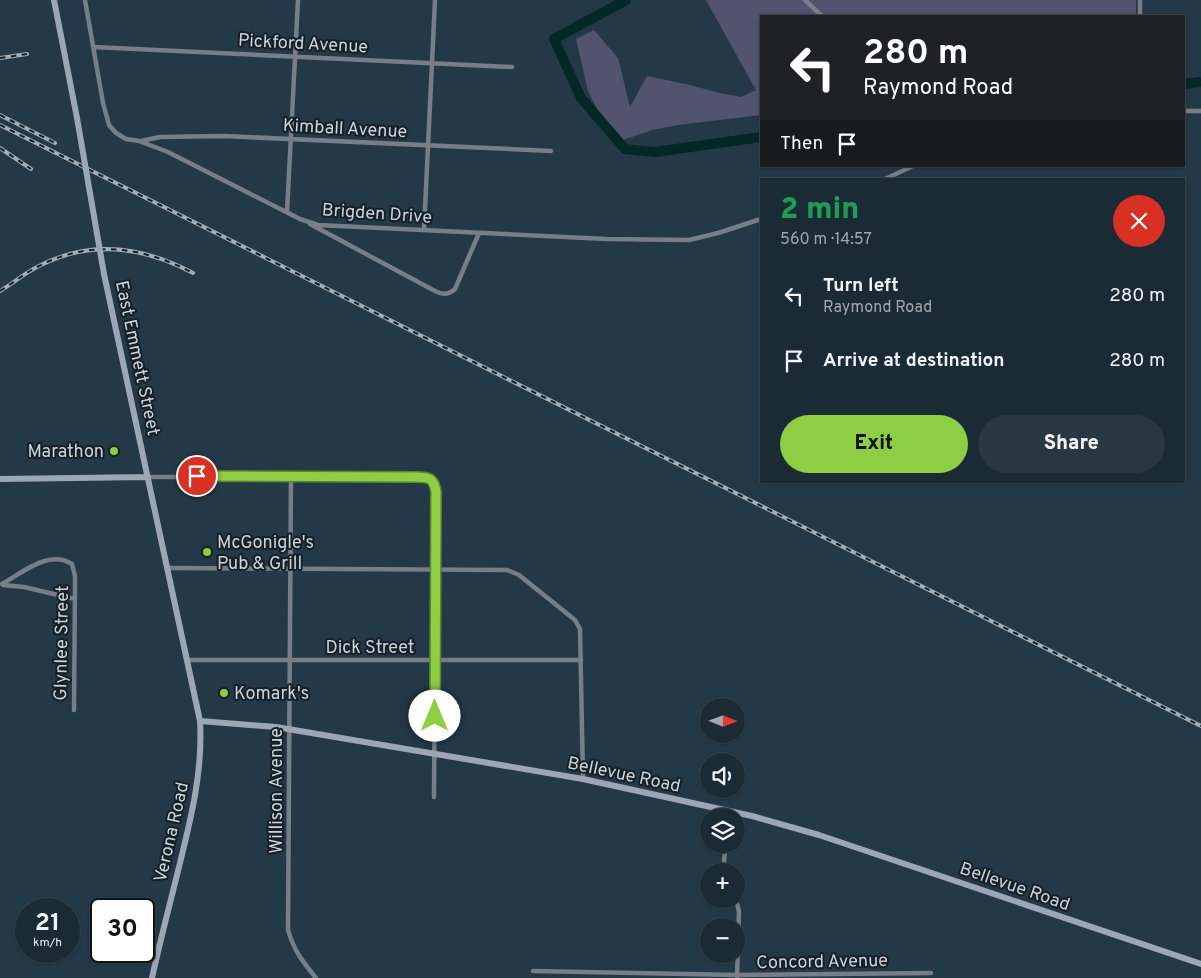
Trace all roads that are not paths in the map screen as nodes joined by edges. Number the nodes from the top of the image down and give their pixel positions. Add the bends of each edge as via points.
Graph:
1 (54, 0) edge
2 (85, 0) edge
3 (298, 0) edge
4 (435, 0) edge
5 (805, 0) edge
6 (1140, 0) edge
7 (821, 15) edge
8 (1140, 15) edge
9 (93, 46) junction
10 (294, 56) junction
11 (432, 62) junction
12 (512, 68) dead end
13 (1185, 111) edge
14 (1201, 111) edge
15 (292, 140) junction
16 (139, 141) junction
17 (429, 146) junction
18 (551, 152) dead end
19 (911, 167) edge
20 (887, 178) edge
21 (287, 212) junction
22 (300, 218) junction
23 (760, 220) edge
24 (424, 230) junction
25 (479, 232) junction
26 (291, 476) junction
27 (148, 477) junction
28 (0, 478) edge
29 (167, 568) junction
30 (292, 569) junction
31 (436, 570) junction
32 (1, 584) edge
33 (75, 599) junction
34 (188, 660) junction
35 (290, 660) junction
36 (581, 660) junction
37 (435, 661) junction
38 (74, 710) dead end
39 (200, 721) junction
40 (290, 730) junction
41 (434, 753) junction
42 (583, 779) junction
43 (434, 797) dead end
44 (704, 808) edge
45 (745, 815) edge
46 (737, 908) edge
47 (1201, 964) edge
48 (533, 971) dead end
49 (931, 973) dead end
50 (737, 977) edge
51 (152, 978) edge
52 (316, 978) edge

1 - 27 street, East Emmett Street, bridge via 104,274
2 - 9 street, Brigden Drive
3 - 10 street
4 - 11 street
5 - 7 street
6 - 8 street
9 - 10 street, Pickford Avenue
9 - 16 street, Brigden Drive via 109,125 126,139
10 - 11 street, Pickford Avenue
10 - 15 street
11 - 12 street, Pickford Avenue
11 - 17 street
13 - 14 street
15 - 16 street, Kimball Avenue via 187,136
15 - 17 street, Kimball Avenue
15 - 21 street
16 - 21 street, Brigden Drive via 168,152
17 - 18 street, Kimball Avenue
17 - 24 street
19 - 20 street
21 - 22 street, Brigden Drive
22 - 24 street, Brigden Drive via 318,225
22 - 25 street via 444,294 455,289
23 - 25 street, Brigden Drive via 689,240
24 - 25 street, Brigden Drive
26 - 27 street
26 - 30 street, Willison Avenue
26 - 31 street via 430,478 436,492
27 - 28 street
27 - 29 street, East Emmett Street
29 - 30 street
29 - 34 street, East Emmett Street
30 - 31 street
30 - 35 street, Willison Avenue
31 - 36 street via 507,570 519,575 575,620 580,629
31 - 37 street
32 - 33 street
32 - 33 street, Glynlee Street via 36,564 61,559 72,564 74,569
33 - 38 street, Glynlee Street
34 - 35 street, Dick Street
34 - 39 street, East Emmett Street
35 - 37 street, Dick Street
35 - 40 street, Willison Avenue
36 - 37 street, Dick Street
36 - 42 street
37 - 41 street
39 - 40 street, Bellevue Road
39 - 51 street, Verona Road via 200,770 193,812
40 - 41 street, Bellevue Road
40 - 52 street, Willison Avenue via 288,930 298,956
41 - 42 street, Bellevue Road
41 - 43 street
42 - 44 street, Bellevue Road
45 - 47 street, Bellevue Road via 819,835
46 - 50 street
48 - 50 street, Concord Avenue
49 - 50 street, Concord Avenue

